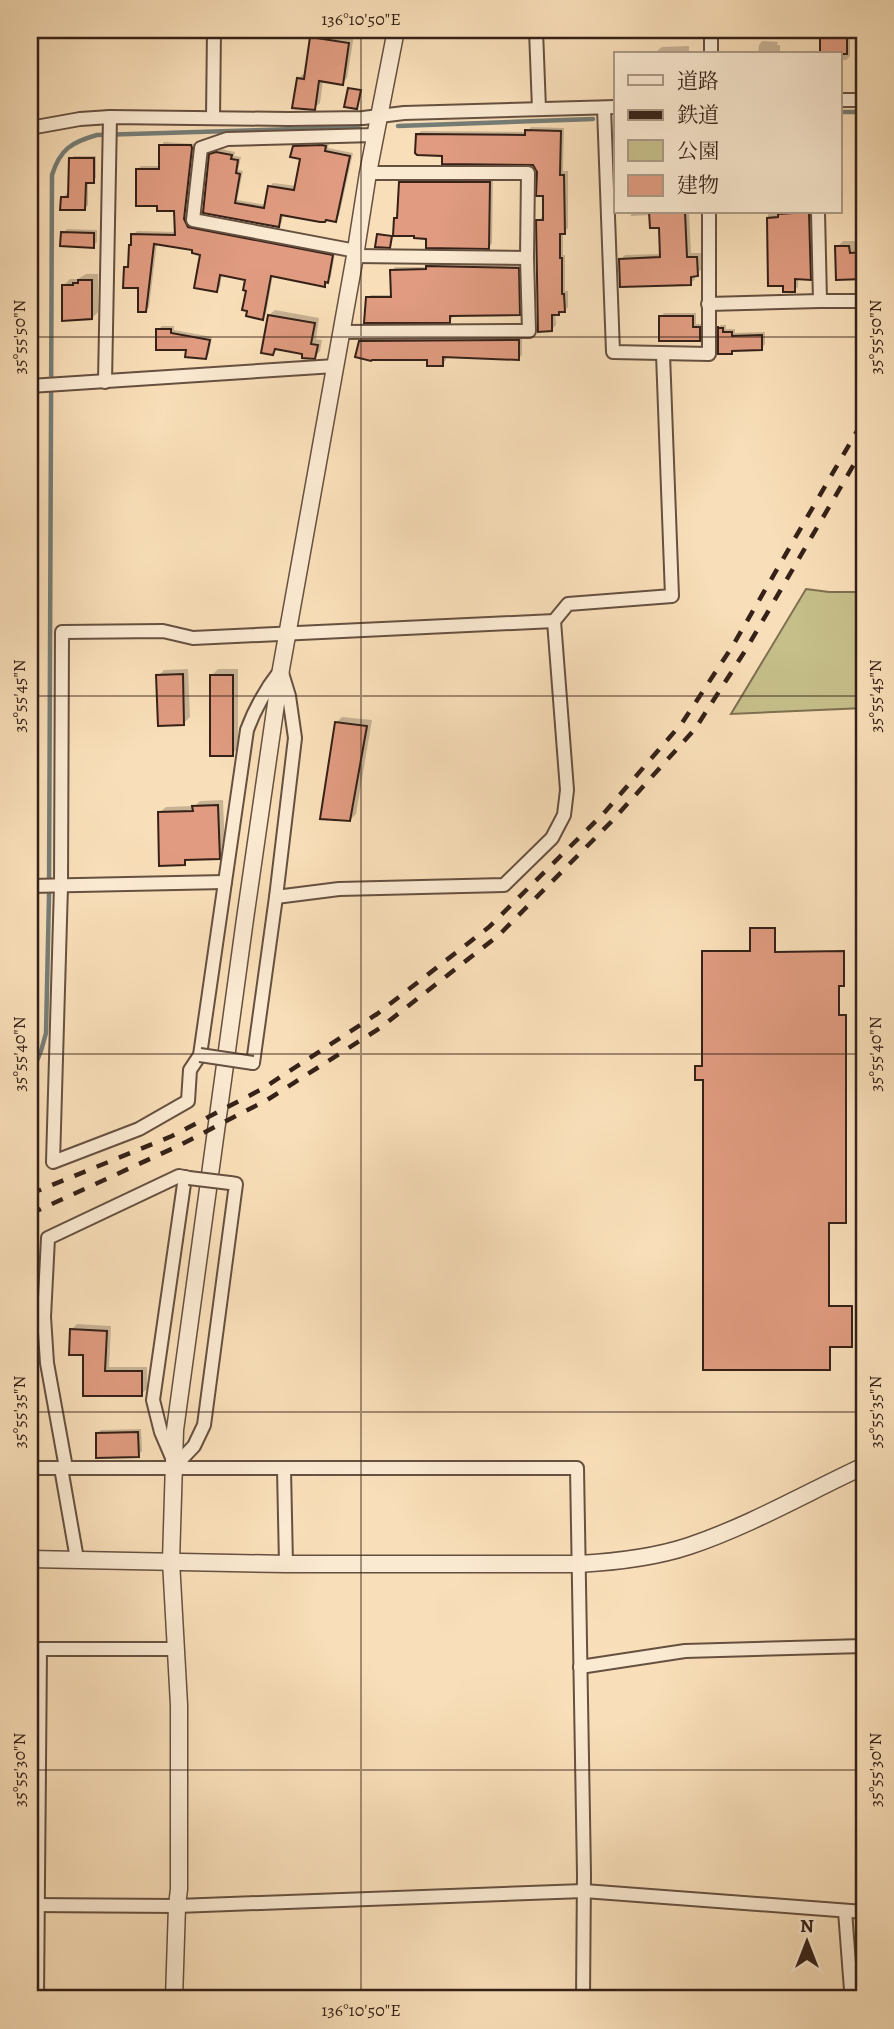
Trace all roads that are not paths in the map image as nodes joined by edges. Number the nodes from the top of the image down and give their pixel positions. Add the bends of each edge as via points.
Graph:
1 (214, 30) edge
2 (396, 30) edge
3 (536, 30) edge
4 (711, 30) edge
5 (711, 52) edge
6 (842, 100) edge
7 (864, 100) edge
8 (610, 107) edge
9 (540, 109) junction
10 (110, 117) junction
11 (379, 117) junction
12 (213, 118) junction
13 (30, 128) edge
14 (375, 135) junction
15 (368, 173) junction
16 (709, 214) edge
17 (818, 214) edge
18 (355, 254) junction
19 (527, 258) junction
20 (820, 301) junction
21 (864, 301) edge
22 (708, 304) junction
23 (341, 332) junction
24 (663, 354) junction
25 (335, 366) junction
26 (105, 382) junction
27 (30, 386) edge
28 (554, 621) junction
29 (288, 634) junction
30 (281, 669) junction
31 (225, 882) junction
32 (30, 886) edge
33 (54, 886) junction
34 (276, 897) junction
35 (200, 1055) junction
36 (187, 1177) junction
37 (173, 1464) junction
38 (864, 1466) edge
39 (30, 1468) edge
40 (64, 1468) junction
41 (284, 1469) junction
42 (30, 1559) edge
43 (77, 1559) junction
44 (171, 1561) junction
45 (286, 1564) junction
46 (578, 1564) junction
47 (864, 1646) edge
48 (176, 1649) junction
49 (580, 1667) junction
50 (34, 1775) edge
51 (584, 1891) junction
52 (34, 1905) edge
53 (177, 1906) junction
54 (845, 1911) junction
55 (864, 1912) edge
56 (37, 1999) edge
57 (174, 1999) edge
58 (583, 1999) edge
59 (850, 1999) edge

1 - 12 street
2 - 11 street
3 - 9 street
4 - 5 street
6 - 7 street
8 - 9 street
8 - 24 street via 613,352
9 - 11 street
10 - 12 street
10 - 13 street
10 - 26 street
11 - 12 street
11 - 14 street
14 - 15 street
14 - 18 street via 227,139 201,148 193,220
15 - 18 street
15 - 19 street via 528,173
16 - 22 street
17 - 20 street
18 - 19 street
18 - 23 street
19 - 23 street via 529,331
20 - 21 street
20 - 22 street
22 - 24 street via 709,354
23 - 25 street
24 - 28 street via 672,596 568,604
25 - 26 street
25 - 29 street
26 - 27 street
28 - 29 street
28 - 34 street via 567,790 564,816 552,838 504,885 338,889
29 - 30 street
29 - 33 street via 192,638 163,631 62,632
30 - 31 street via 247,730
30 - 34 street via 295,738
30 - 37 street
31 - 33 street
31 - 35 street
32 - 33 street
33 - 35 street via 53,1162 139,1129 188,1101 190,1070
34 - 35 street, bridge via 253,1063
36 - 37 street via 153,1400
36 - 37 street, bridge via 236,1184 204,1425 194,1446
36 - 40 street via 179,1176 48,1238 46,1351
37 - 40 street
37 - 41 street
37 - 44 street
38 - 46 street via 687,1547
39 - 40 street
40 - 43 street
41 - 45 street
41 - 46 street via 577,1468
42 - 43 street
43 - 44 street
44 - 45 street
44 - 48 street
45 - 46 street
46 - 49 street
47 - 49 street via 685,1651
48 - 50 street via 40,1649
48 - 53 street via 180,1760
49 - 51 street
50 - 52 street
51 - 53 street
51 - 54 street
51 - 58 street
52 - 53 street
52 - 56 street
53 - 57 street
54 - 55 street
54 - 59 street

